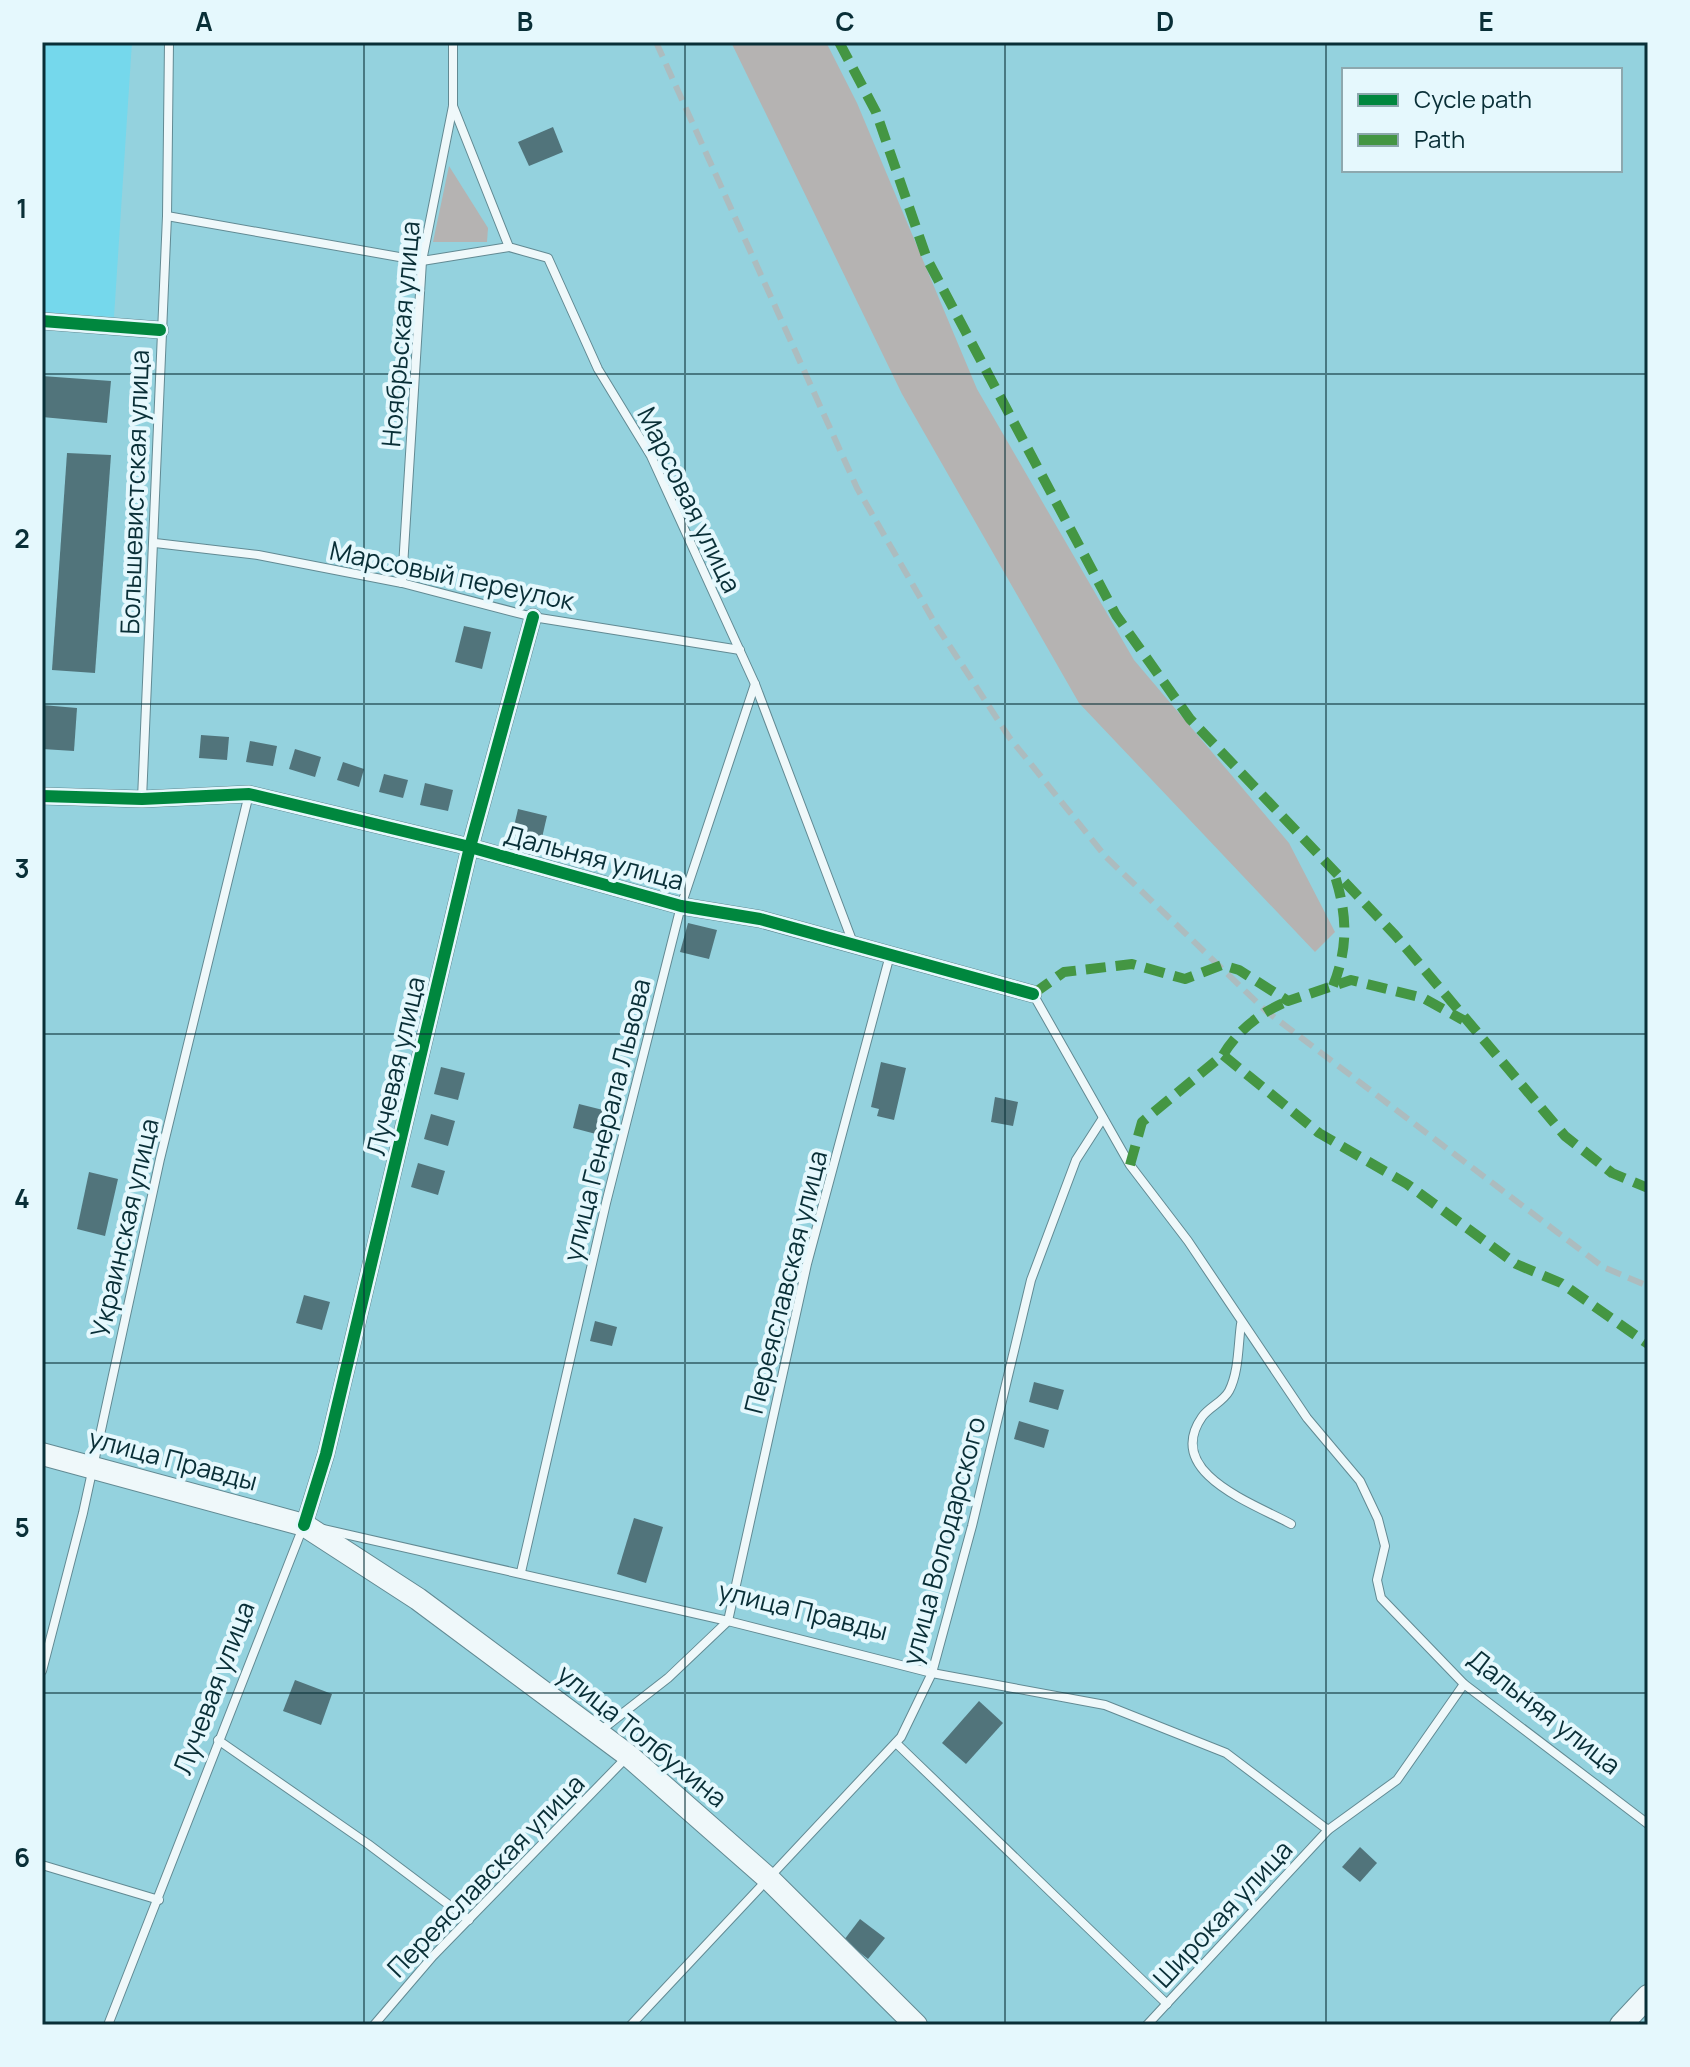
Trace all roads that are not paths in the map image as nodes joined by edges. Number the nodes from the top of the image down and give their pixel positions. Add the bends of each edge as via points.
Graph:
1 (169, 42) edge
2 (453, 42) edge
3 (453, 106) junction
4 (167, 216) junction
5 (509, 247) junction
6 (422, 261) junction
7 (42, 321) edge
8 (160, 330) junction
9 (155, 543) junction
10 (402, 583) junction
11 (533, 617) junction
12 (740, 650) junction
13 (755, 684) junction
14 (249, 794) junction
15 (43, 799) edge
16 (142, 799) junction
17 (470, 847) junction
18 (681, 906) junction
19 (853, 943) junction
20 (890, 955) junction
21 (1033, 994) joint
22 (1103, 1118) junction
23 (1241, 1324) junction
24 (42, 1454) edge
25 (92, 1467) junction
26 (1291, 1524) dead end
27 (304, 1525) junction
28 (521, 1572) junction
29 (728, 1621) junction
30 (42, 1671) edge
31 (932, 1673) junction
32 (1464, 1684) junction
33 (600, 1731) junction
34 (218, 1740) junction
35 (896, 1743) junction
36 (629, 1756) junction
37 (1648, 1824) edge
38 (1328, 1830) junction
39 (42, 1865) edge
40 (770, 1880) junction
41 (159, 1900) junction
42 (469, 1920) junction
43 (1648, 1996) edge
44 (1167, 2004) junction
45 (108, 2025) edge
46 (374, 2025) edge
47 (631, 2025) edge
48 (916, 2025) edge
49 (1147, 2025) edge
50 (1621, 2025) edge

1 - 4 lane, Большевистская улица
2 - 3 lane, Ноябрьская улица
3 - 5 lane
3 - 6 lane, Ноябрьская улица
4 - 6 lane
4 - 8 lane, Большевистская улица
5 - 6 lane
5 - 12 lane, Марсовая улица via 548,258 598,369 651,456
6 - 10 lane, Ноябрьская улица
7 - 8 street
8 - 9 lane, Большевистская улица
9 - 10 lane, Марсовый переулок via 258,555
9 - 16 lane, Большевистская улица
10 - 11 lane, Марсовый переулок
11 - 12 lane, Марсовый переулок
11 - 17 street, Лучевая улица
12 - 13 lane, Марсовая улица
13 - 18 lane, улица Генерала Львова
13 - 19 lane, Марсовая улица
14 - 16 street, Дальняя улица
14 - 17 street, Дальняя улица
14 - 25 lane, Украинская улица
15 - 16 street, Дальняя улица
17 - 18 street, Дальняя улица
17 - 27 street, Лучевая улица via 326,1454
18 - 19 street, Дальняя улица
18 - 28 lane, улица Генерала Львова
19 - 20 street, Дальняя улица
20 - 21 street, Дальняя улица
20 - 29 lane, Переяславская улица via 807,1264
21 - 22 lane
22 - 23 lane
22 - 31 lane, улица Володарского via 1076,1160 1031,1280
23 - 26 lane via 1228,1391 1203,1416 1194,1436 1195,1457 1208,1479
23 - 32 lane, Дальняя улица via 1307,1418 1360,1481 1385,1546 1377,1580 1381,1598
24 - 25 main road, улица Правды
25 - 27 main road, улица Правды
25 - 30 lane, Украинская улица
27 - 28 lane, улица Правды
27 - 33 main road, улица Толбухина via 418,1599
27 - 34 lane, Лучевая улица
28 - 29 lane, улица Правды
29 - 31 lane, улица Правды
29 - 33 lane via 668,1678
31 - 35 lane, улица Володарского
31 - 38 lane, улица Правды via 1105,1705 1213,1747
32 - 37 lane, Дальняя улица
32 - 38 lane via 1397,1780
33 - 36 main road, улица Толбухина
34 - 41 lane, Лучевая улица
34 - 42 lane
35 - 40 lane, улица Володарского
35 - 44 lane
36 - 40 main road, улица Толбухина
36 - 42 lane, Переяславская улица
38 - 44 lane, Широкая улица
39 - 41 lane
40 - 47 lane, улица Володарского
40 - 48 main road, улица Толбухина
41 - 45 lane, Лучевая улица
42 - 46 lane, Переяславская улица
43 - 50 main road
44 - 49 lane, Широкая улица

